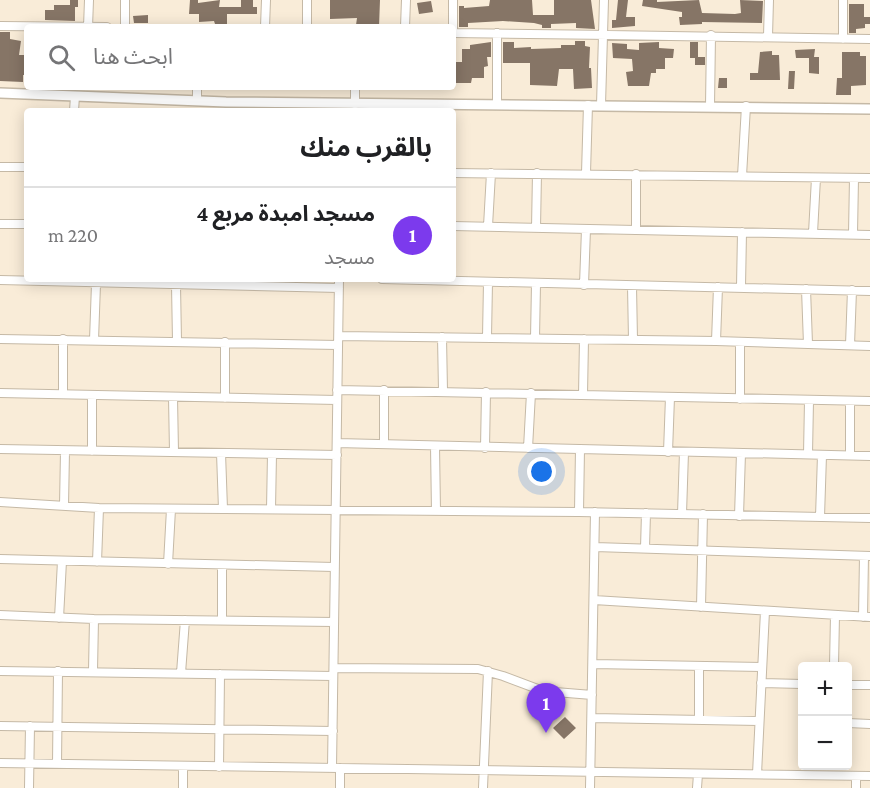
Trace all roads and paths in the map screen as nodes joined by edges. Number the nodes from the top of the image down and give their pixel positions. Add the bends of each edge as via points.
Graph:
1 (89, 0) edge
2 (125, 0) edge
3 (266, 0) edge
4 (308, 0) edge
5 (406, 0) edge
6 (453, 0) edge
7 (604, 0) edge
8 (769, 0) edge
9 (843, 0) edge
10 (88, 24) edge
11 (125, 24) edge
12 (266, 24) edge
13 (306, 24) edge
14 (405, 24) edge
15 (453, 24) edge
16 (0, 26) edge
17 (24, 27) edge
18 (456, 33) edge
19 (497, 33) junction
20 (711, 35) junction
21 (602, 36) junction
22 (768, 36) junction
23 (843, 39) junction
24 (870, 39) edge
25 (197, 90) edge
26 (355, 90) edge
27 (42, 91) edge
28 (0, 93) edge
29 (75, 96) junction
30 (197, 101) junction
31 (355, 104) junction
32 (497, 105) junction
33 (588, 105) junction
34 (601, 105) junction
35 (710, 106) junction
36 (746, 106) junction
37 (226, 107) edge
38 (74, 108) edge
39 (340, 108) edge
40 (429, 108) edge
41 (456, 108) edge
42 (870, 109) edge
43 (0, 167) edge
44 (24, 167) edge
45 (456, 173) edge
46 (491, 173) junction
47 (537, 174) junction
48 (586, 174) junction
49 (636, 174) junction
50 (742, 176) junction
51 (816, 178) junction
52 (854, 178) junction
53 (870, 178) edge
54 (0, 224) edge
55 (24, 224) edge
56 (456, 226) edge
57 (488, 226) junction
58 (536, 228) junction
59 (586, 230) junction
60 (636, 230) junction
61 (742, 232) junction
62 (813, 233) junction
63 (853, 234) junction
64 (870, 235) edge
65 (0, 280) edge
66 (24, 280) edge
67 (456, 281) edge
68 (77, 282) edge
69 (195, 282) edge
70 (339, 282) edge
71 (488, 282) junction
72 (96, 284) junction
73 (536, 284) junction
74 (176, 285) junction
75 (585, 285) junction
76 (632, 286) junction
77 (339, 288) junction
78 (718, 288) junction
79 (741, 288) junction
80 (806, 289) junction
81 (852, 290) junction
82 (870, 291) edge
83 (339, 336) junction
84 (442, 337) junction
85 (487, 338) junction
86 (535, 338) junction
87 (0, 339) edge
88 (63, 339) junction
89 (584, 339) junction
90 (94, 340) junction
91 (633, 340) junction
92 (177, 341) junction
93 (716, 341) junction
94 (225, 342) junction
95 (740, 342) junction
96 (808, 344) junction
97 (338, 345) junction
98 (850, 345) junction
99 (870, 346) edge
100 (337, 390) junction
101 (384, 390) junction
102 (443, 391) junction
103 (486, 392) junction
104 (0, 393) edge
105 (531, 393) junction
106 (63, 394) junction
107 (583, 394) junction
108 (92, 395) junction
109 (173, 397) junction
110 (670, 397) junction
111 (225, 398) junction
112 (740, 399) junction
113 (337, 400) junction
114 (809, 400) junction
115 (850, 401) junction
116 (870, 401) edge
117 (337, 444) junction
118 (384, 444) junction
119 (435, 446) junction
120 (485, 448) junction
121 (528, 448) junction
122 (0, 449) edge
123 (580, 449) junction
124 (92, 450) junction
125 (65, 451) junction
126 (174, 452) junction
127 (668, 452) junction
128 (684, 452) junction
129 (221, 453) junction
130 (741, 453) junction
131 (272, 454) junction
132 (808, 454) junction
133 (337, 455) junction
134 (822, 455) junction
135 (850, 455) junction
136 (870, 456) edge
137 (0, 502) edge
138 (64, 506) junction
139 (99, 508) junction
140 (171, 509) junction
141 (223, 509) junction
142 (271, 509) junction
143 (336, 511) junction
144 (436, 511) junction
145 (579, 512) junction
146 (595, 512) junction
147 (646, 513) junction
148 (682, 514) junction
149 (703, 514) junction
150 (739, 516) junction
151 (820, 516) junction
152 (870, 518) edge
153 (594, 547) junction
154 (645, 548) junction
155 (703, 550) junction
156 (867, 556) edge
157 (0, 558) edge
158 (62, 561) junction
159 (97, 562) junction
160 (168, 564) junction
161 (222, 566) junction
162 (334, 567) junction
163 (594, 600) junction
164 (701, 607) junction
165 (765, 611) junction
166 (0, 615) edge
167 (835, 615) junction
168 (866, 617) edge
169 (59, 618) junction
170 (94, 619) junction
171 (185, 620) junction
172 (222, 620) junction
173 (334, 622) junction
174 (834, 662) edge
175 (593, 664) junction
176 (699, 666) junction
177 (762, 667) junction
178 (0, 671) edge
179 (58, 671) junction
180 (93, 671) junction
181 (488, 671) junction
182 (334, 672) junction
183 (181, 674) junction
184 (220, 674) junction
185 (761, 683) junction
186 (798, 684) edge
187 (852, 685) edge
188 (870, 685) edge
189 (592, 695) junction
190 (592, 718) junction
191 (699, 720) junction
192 (759, 721) junction
193 (852, 723) edge
194 (870, 724) edge
195 (0, 726) edge
196 (30, 726) junction
197 (58, 726) junction
198 (220, 729) junction
199 (333, 731) junction
200 (0, 763) edge
201 (29, 764) junction
202 (57, 764) junction
203 (183, 766) junction
204 (219, 767) junction
205 (336, 768) junction
206 (483, 770) junction
207 (833, 770) edge
208 (591, 772) junction
209 (698, 774) junction
210 (757, 774) junction
211 (833, 776) junction
212 (856, 776) junction
213 (870, 776) edge
214 (29, 788) edge
215 (183, 788) edge
216 (340, 788) edge
217 (483, 788) edge
218 (590, 788) edge
219 (697, 788) edge
220 (856, 788) edge

1 - 10 street
2 - 11 street
3 - 12 street
4 - 13 street
5 - 14 street
6 - 15 street
7 - 21 street
8 - 22 street
9 - 23 street
16 - 17 street
18 - 19 street
19 - 21 street
19 - 32 street
20 - 21 street
20 - 22 street
20 - 35 street
21 - 34 street
22 - 23 street
23 - 24 street
25 - 30 street
26 - 31 street
27 - 28 street
27 - 29 street
29 - 30 street
29 - 38 street
30 - 37 street
31 - 39 street
31 - 40 street
32 - 33 street
32 - 41 street
33 - 34 street
33 - 48 street
34 - 35 street
35 - 36 street
36 - 42 street
36 - 50 street
37 - 39 street
43 - 44 street
45 - 46 street
46 - 47 street
46 - 57 street
47 - 48 street
47 - 58 street
48 - 49 street
49 - 50 street
49 - 60 street
50 - 51 street
51 - 52 street
51 - 62 street
52 - 53 street
52 - 63 street
54 - 55 street
56 - 57 street
57 - 58 street
58 - 59 street
59 - 60 street
59 - 75 street
60 - 61 street
61 - 62 street
61 - 79 street
62 - 63 street
63 - 64 street
65 - 66 street
67 - 71 street
68 - 72 street
69 - 74 street
69 - 77 street
70 - 77 street
71 - 73 street
71 - 85 street
72 - 74 street
72 - 90 street
73 - 75 street
73 - 86 street
74 - 92 street
75 - 76 street
76 - 78 street
76 - 91 street
77 - 83 street
78 - 79 street
78 - 93 street
79 - 80 street
80 - 81 street
80 - 96 street
81 - 82 street
81 - 98 street
83 - 84 street
83 - 97 street
84 - 85 street
84 - 102 street
85 - 86 street
86 - 89 street
87 - 88 street
88 - 90 street
88 - 106 street
89 - 91 street
89 - 107 street
90 - 92 street
91 - 93 street
92 - 94 street
93 - 95 street
94 - 97 street
94 - 111 street
95 - 96 street
95 - 112 street
96 - 98 street
97 - 100 street
98 - 99 street
100 - 101 street
100 - 113 street
101 - 102 street
101 - 118 street
102 - 103 street
103 - 105 street
103 - 120 street
104 - 106 street
105 - 107 street
105 - 121 street
106 - 108 street
107 - 110 street
108 - 109 street
108 - 124 street
109 - 111 street
109 - 126 street
110 - 112 street
110 - 127 street
111 - 113 street
112 - 114 street
113 - 117 street
114 - 115 street
114 - 132 street
115 - 116 street
115 - 135 street
117 - 118 street
117 - 133 street
118 - 119 street
119 - 120 street
119 - 144 street
120 - 121 street
121 - 123 street
122 - 125 street
123 - 127 street
123 - 145 street
124 - 125 street
124 - 126 street
125 - 138 street
126 - 129 street
127 - 128 street
128 - 130 street
128 - 148 street
129 - 131 street
129 - 141 street
130 - 132 street
130 - 150 street
131 - 133 street
131 - 142 street
132 - 134 street
133 - 143 street
134 - 135 street
134 - 151 street
135 - 136 street
137 - 138 street
138 - 139 street
139 - 140 street
139 - 159 street
140 - 141 street
140 - 160 street
141 - 142 street
142 - 143 street
143 - 144 street
143 - 162 street
144 - 145 street
145 - 146 street
146 - 147 street
146 - 153 street
147 - 148 street
147 - 154 street
148 - 149 street
149 - 150 street
149 - 155 street
150 - 151 street
151 - 152 street
153 - 154 street
153 - 163 street
154 - 155 street
155 - 156 street
155 - 164 street
156 - 168 street
157 - 158 street
158 - 159 street
158 - 169 street
159 - 160 street
160 - 161 street
161 - 162 street
161 - 172 street
162 - 173 street
163 - 164 street
163 - 175 street
164 - 165 street
165 - 167 street
165 - 177 street
166 - 169 street
167 - 168 street
167 - 174 street
169 - 170 street
170 - 171 street
170 - 180 street
171 - 172 street
171 - 183 street
172 - 173 street
173 - 182 street
175 - 176 street
175 - 189 street
176 - 177 street
176 - 191 street
177 - 185 street
178 - 179 street
179 - 180 street
179 - 197 street
180 - 183 street
181 - 182 street
181 - 189 street via 543,691
181 - 206 street
182 - 184 street
182 - 199 street
183 - 184 street
184 - 198 street
185 - 186 street
185 - 192 street
187 - 188 street
189 - 190 street
190 - 191 street
190 - 208 street
191 - 192 street
192 - 210 street
193 - 194 street
195 - 196 street
196 - 197 street
196 - 201 street
197 - 198 street
197 - 202 street
198 - 199 street
198 - 204 street
199 - 205 street
200 - 201 street
201 - 202 street
201 - 214 street
202 - 203 street
203 - 204 street
203 - 215 street
204 - 205 street
205 - 206 street
205 - 216 street
206 - 208 street
206 - 217 street
207 - 211 street
208 - 209 street
208 - 218 street
209 - 210 street
209 - 219 street
210 - 211 street
211 - 212 street
212 - 213 street
212 - 220 street

